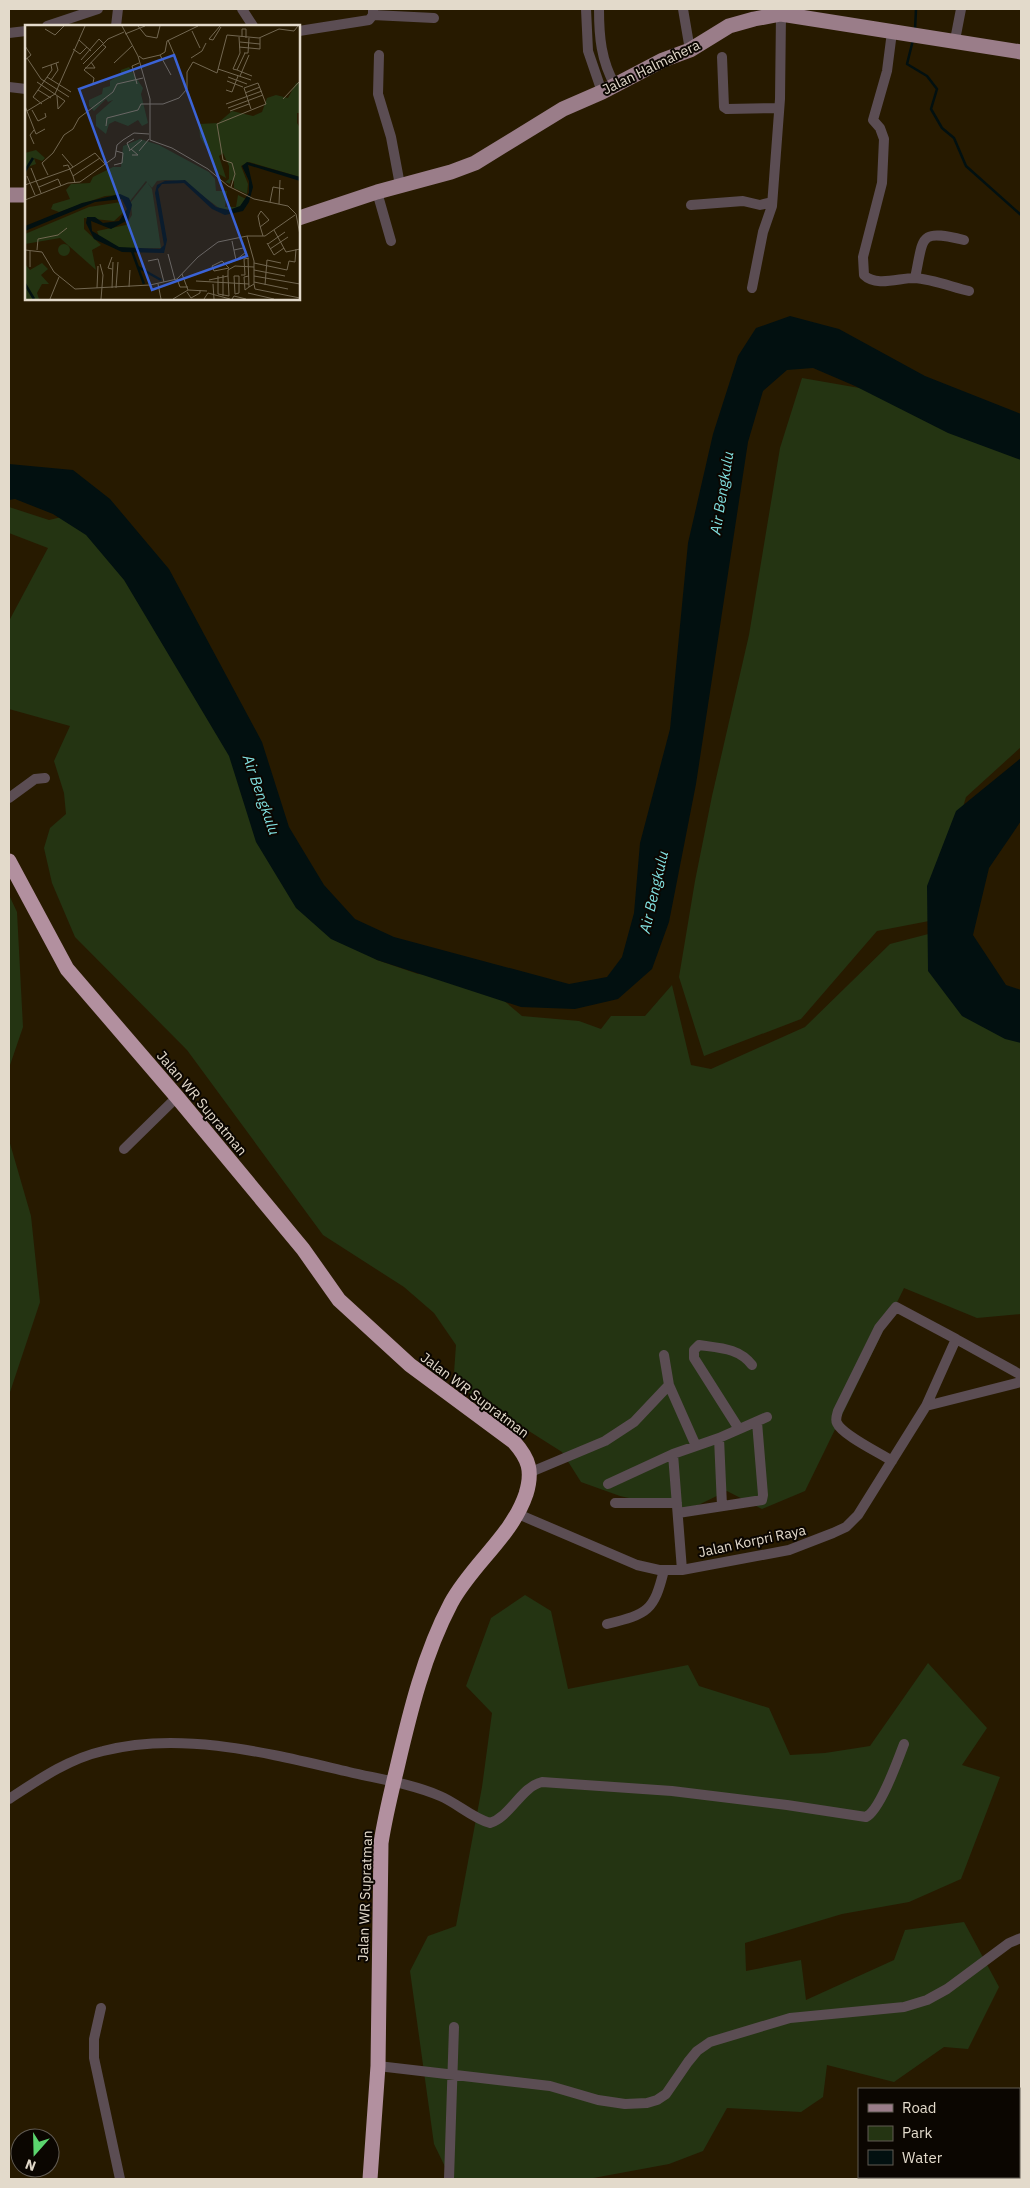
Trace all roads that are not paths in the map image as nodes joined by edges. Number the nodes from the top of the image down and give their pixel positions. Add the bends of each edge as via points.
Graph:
1 (98, 9) edge
2 (118, 9) edge
3 (242, 9) edge
4 (586, 9) edge
5 (599, 9) edge
6 (683, 9) edge
7 (961, 9) edge
8 (373, 12) edge
9 (750, 14) edge
10 (781, 14) junction
11 (434, 18) dead end
12 (51, 25) edge
13 (116, 25) edge
14 (252, 25) edge
15 (25, 31) edge
16 (300, 31) edge
17 (9, 33) edge
18 (897, 33) junction
19 (955, 40) junction
20 (690, 50) junction
21 (1021, 52) edge
22 (379, 55) dead end
23 (722, 57) dead end
24 (615, 85) junction
25 (9, 87) edge
26 (25, 89) edge
27 (602, 92) junction
28 (779, 108) junction
29 (400, 185) junction
30 (378, 192) junction
31 (9, 195) edge
32 (25, 196) edge
33 (772, 202) junction
34 (691, 205) dead end
35 (300, 218) edge
36 (964, 240) dead end
37 (391, 241) dead end
38 (916, 278) junction
39 (752, 288) dead end
40 (969, 291) dead end
41 (45, 778) dead end
42 (9, 798) edge
43 (9, 861) edge
44 (177, 1097) junction
45 (124, 1149) dead end
46 (956, 1339) junction
47 (664, 1355) dead end
48 (752, 1365) dead end
49 (1021, 1375) edge
50 (1021, 1382) edge
51 (669, 1385) junction
52 (926, 1406) junction
53 (739, 1429) junction
54 (719, 1438) junction
55 (696, 1446) junction
56 (673, 1454) junction
57 (892, 1461) junction
58 (531, 1472) junction
59 (608, 1484) dead end
60 (615, 1503) dead end
61 (677, 1503) junction
62 (722, 1506) junction
63 (518, 1514) junction
64 (678, 1514) junction
65 (664, 1570) junction
66 (682, 1570) junction
67 (607, 1624) dead end
68 (904, 1744) dead end
69 (394, 1782) junction
70 (9, 1799) edge
71 (1021, 1938) edge
72 (101, 2008) dead end
73 (454, 2027) dead end
74 (378, 2066) junction
75 (453, 2074) junction
76 (120, 2179) edge
77 (370, 2179) edge
78 (449, 2179) edge

1 - 12 street
2 - 13 street
3 - 14 street
4 - 27 street via 588,51
5 - 24 street via 599,34 606,70
6 - 20 street
7 - 19 street
8 - 11 street
8 - 16 street via 369,20
9 - 10 main road, Jalan Halmahera
9 - 20 main road, Jalan Halmahera
10 - 18 main road, Jalan Halmahera
10 - 28 street
15 - 17 street
18 - 19 main road, Jalan Halmahera
18 - 38 street via 873,120 884,139 882,183 862,271 867,278 881,281
19 - 21 main road, Jalan Halmahera
20 - 24 main road, Jalan Halmahera
22 - 29 street via 378,94
23 - 28 street via 724,107
24 - 27 main road, Jalan Halmahera
25 - 26 street
27 - 29 main road, Jalan Halmahera via 563,108 475,162 451,172
28 - 33 street
29 - 30 main road, Jalan Halmahera
30 - 35 main road, Jalan Halmahera
30 - 37 street
31 - 32 main road
33 - 34 street via 760,205 743,201
33 - 39 street via 762,232
36 - 38 street via 939,234 927,237 922,242
38 - 40 street
41 - 42 street via 35,779
43 - 44 highway, Jalan WR Supratman via 67,969
44 - 45 street
44 - 58 highway, Jalan WR Supratman via 302,1249 339,1300 410,1365 514,1442 524,1452
46 - 49 street
46 - 52 street, Jalan Korpri Raya
46 - 57 street via 896,1308 879,1328 836,1418 845,1431
47 - 51 street
48 - 53 street via 746,1356 732,1350 699,1345 694,1350 694,1358
50 - 52 street
51 - 55 street
51 - 58 street via 634,1422 604,1441
52 - 57 street, Jalan Korpri Raya
53 - 54 street
53 - 62 street via 762,1419 763,1498
54 - 55 street
54 - 62 street
55 - 56 street
56 - 59 street
56 - 61 street
57 - 66 street, Jalan Korpri Raya via 869,1499 846,1527 789,1550
58 - 63 highway, Jalan WR Supratman
60 - 61 street
61 - 64 street
62 - 64 street
63 - 65 street, Jalan Korpri Raya via 637,1565
63 - 69 highway, Jalan WR Supratman via 464,1582 441,1626 412,1703
64 - 66 street
65 - 66 street, Jalan Korpri Raya
65 - 67 street via 652,1605 632,1618
68 - 69 street via 885,1791 874,1811 866,1817 681,1792 542,1782 526,1791 515,1805 490,1824 440,1796
69 - 70 street via 276,1755 187,1743 145,1743 102,1751 74,1761
69 - 74 highway, Jalan WR Supratman via 381,1842
71 - 75 street via 927,2000 904,2007 790,2018 710,2042 697,2051 666,2094 647,2104 607,2102 550,2086
72 - 76 street via 94,2039 94,2058
73 - 75 street
74 - 75 street
74 - 77 highway, Jalan WR Supratman
75 - 78 street

